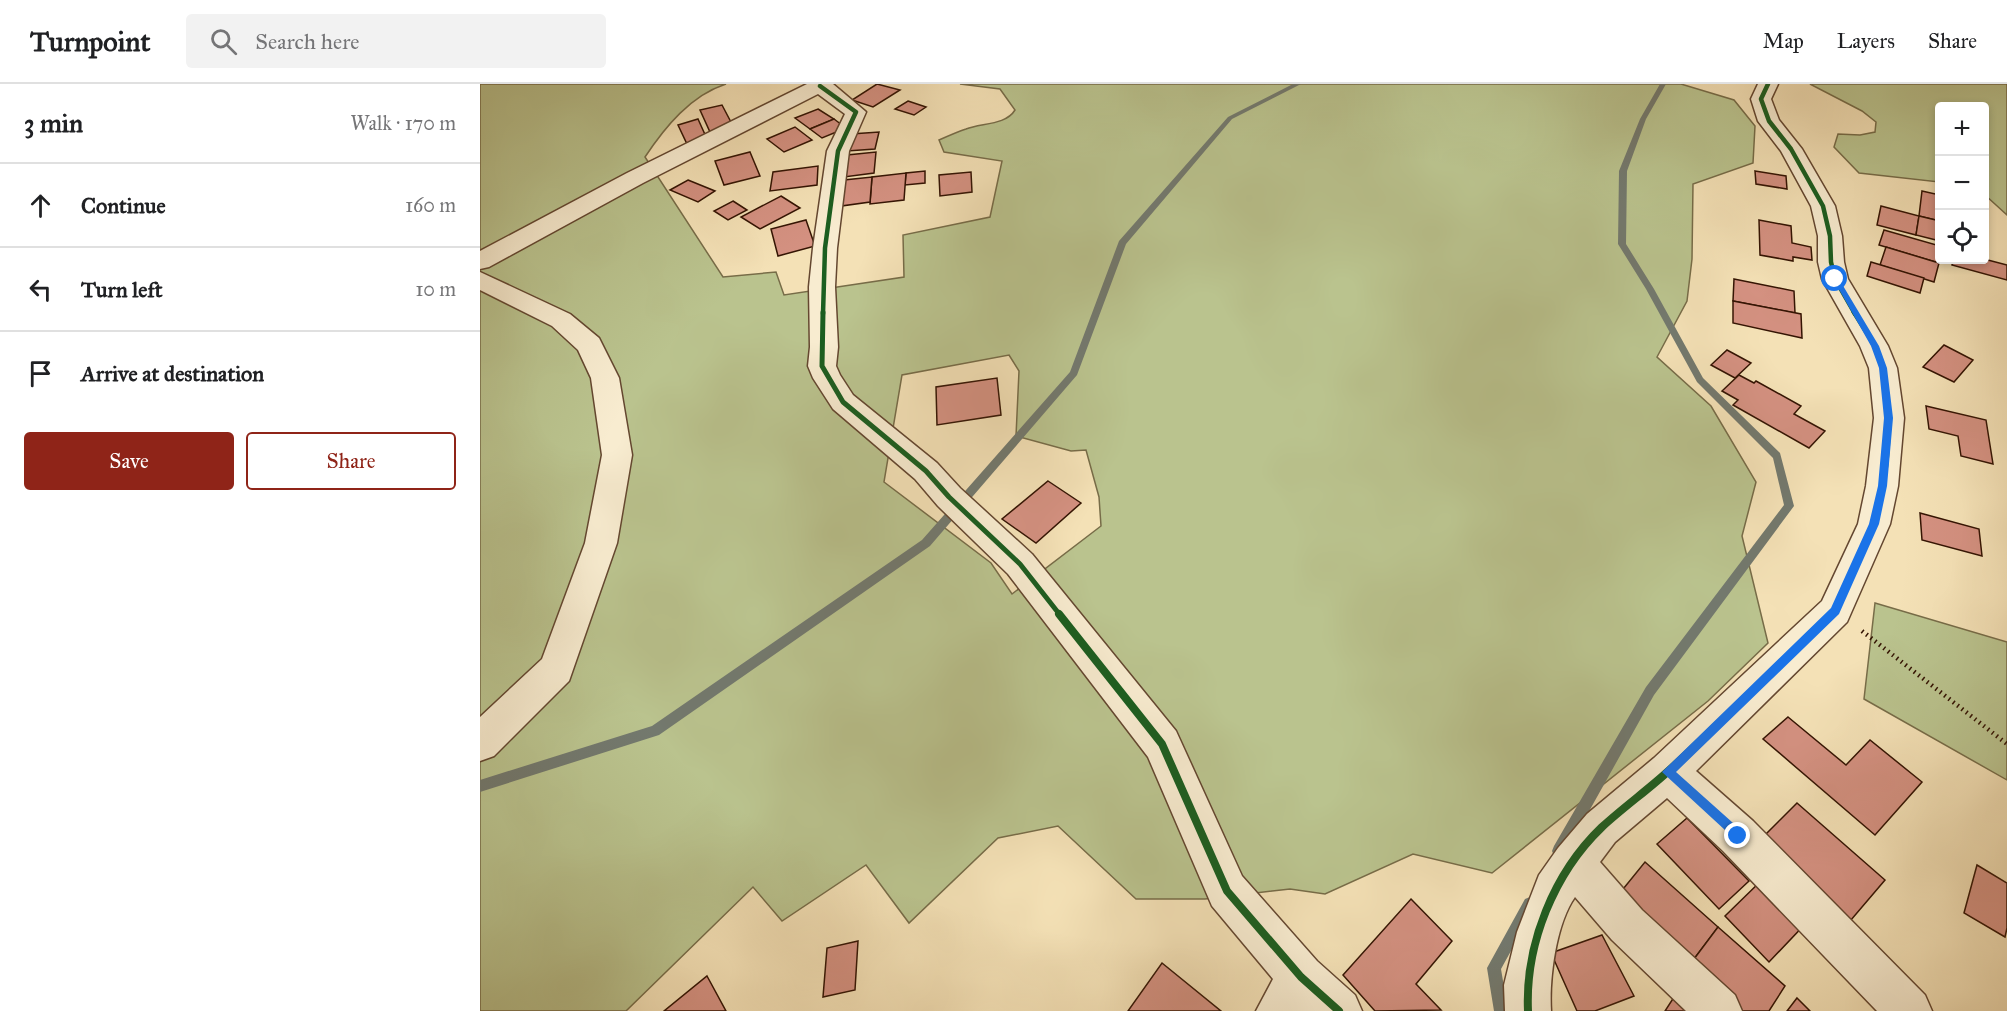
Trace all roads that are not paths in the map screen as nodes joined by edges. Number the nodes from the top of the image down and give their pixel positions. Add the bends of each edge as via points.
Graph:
1 (1768, 84) edge
2 (821, 85) edge
3 (480, 261) edge
4 (480, 280) edge
5 (480, 743) edge
6 (1668, 772) junction
7 (1573, 863) junction
8 (1290, 994) edge
9 (1339, 1011) edge
10 (1528, 1011) edge
11 (1719, 1011) edge
12 (1909, 1011) edge

1 - 6 street via 1761,99 1769,121 1791,149 1823,206 1835,279 1875,346 1883,368 1889,418 1882,486 1874,524 1835,610
2 - 3 street
2 - 8 street via 856,112 838,151 824,258 822,366 833,388 843,402 926,471 1020,564 1162,744 1227,891
4 - 5 street via 561,320 589,345 604,378 617,455 601,543 556,669
6 - 7 street via 1601,828
6 - 12 street via 1738,836
7 - 10 street via 1554,890 1539,932 1527,985
7 - 11 street via 1627,925
8 - 9 street

